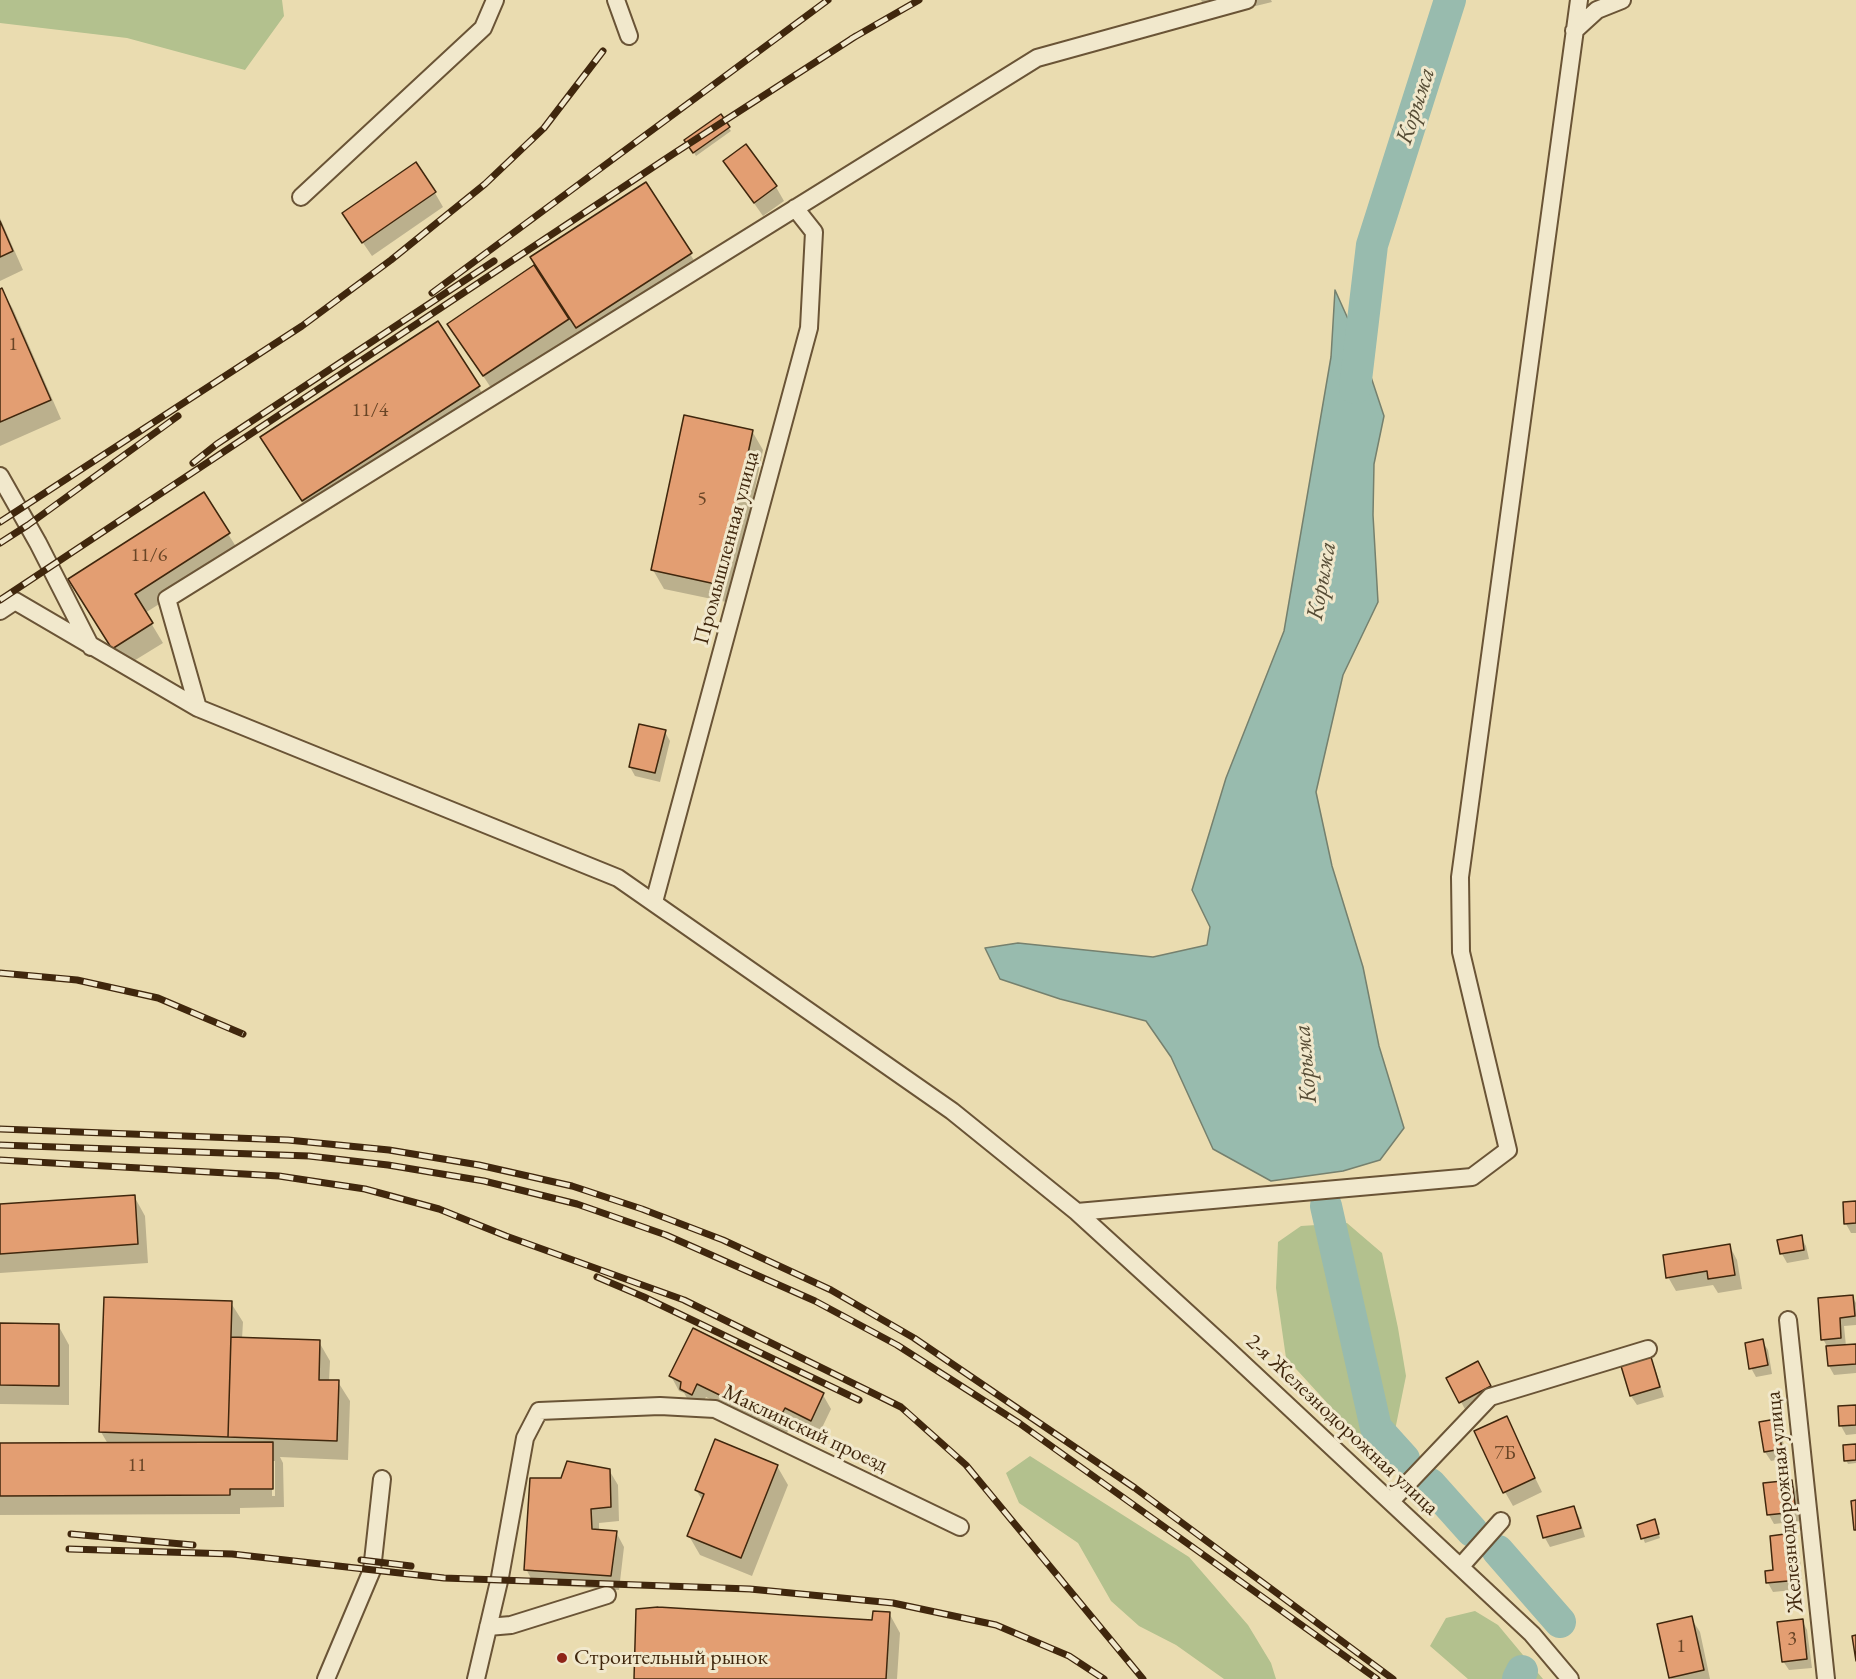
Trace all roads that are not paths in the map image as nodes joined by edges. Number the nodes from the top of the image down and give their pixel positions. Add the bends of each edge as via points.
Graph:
1 (495, 0) edge
2 (616, 0) edge
3 (1247, 0) edge
4 (1578, 0) edge
5 (1622, 0) edge
6 (1574, 31) junction
7 (629, 36) dead end
8 (301, 197) dead end
9 (795, 208) junction
10 (0, 476) edge
11 (0, 611) edge
12 (91, 648) junction
13 (198, 708) junction
14 (654, 902) junction
15 (1077, 1212) junction
16 (1788, 1320) dead end
17 (1648, 1349) dead end
18 (382, 1479) dead end
19 (1391, 1500) junction
20 (1501, 1521) dead end
21 (960, 1527) dead end
22 (1461, 1566) junction
23 (607, 1595) dead end
24 (488, 1627) junction
25 (326, 1679) edge
26 (476, 1679) edge
27 (1570, 1679) edge
28 (1826, 1679) edge

1 - 8 street via 483,28
2 - 7 street
3 - 9 street via 1037,58
4 - 6 street
5 - 6 street via 1597,10
6 - 15 street via 1460,877 1461,952 1508,1150 1472,1178
9 - 13 street via 167,599
9 - 14 street, Промышленная улица via 814,232 809,328
10 - 12 street
11 - 12 street, 2-я Железнодорожная улица via 15,602
12 - 13 street, 2-я Железнодорожная улица
13 - 14 street, 2-я Железнодорожная улица via 618,878
14 - 15 street, 2-я Железнодорожная улица via 952,1111
15 - 19 street, 2-я Железнодорожная улица
16 - 28 street, Железнодорожная улица
17 - 19 street via 1490,1397
18 - 25 street via 372,1570
19 - 22 street, 2-я Железнодорожная улица
20 - 22 street
21 - 24 street, Маклинский проезд via 715,1409 538,1411 525,1438
22 - 27 street, 2-я Железнодорожная улица via 1532,1634
23 - 24 street via 511,1625
24 - 26 street, Маклинский проезд

